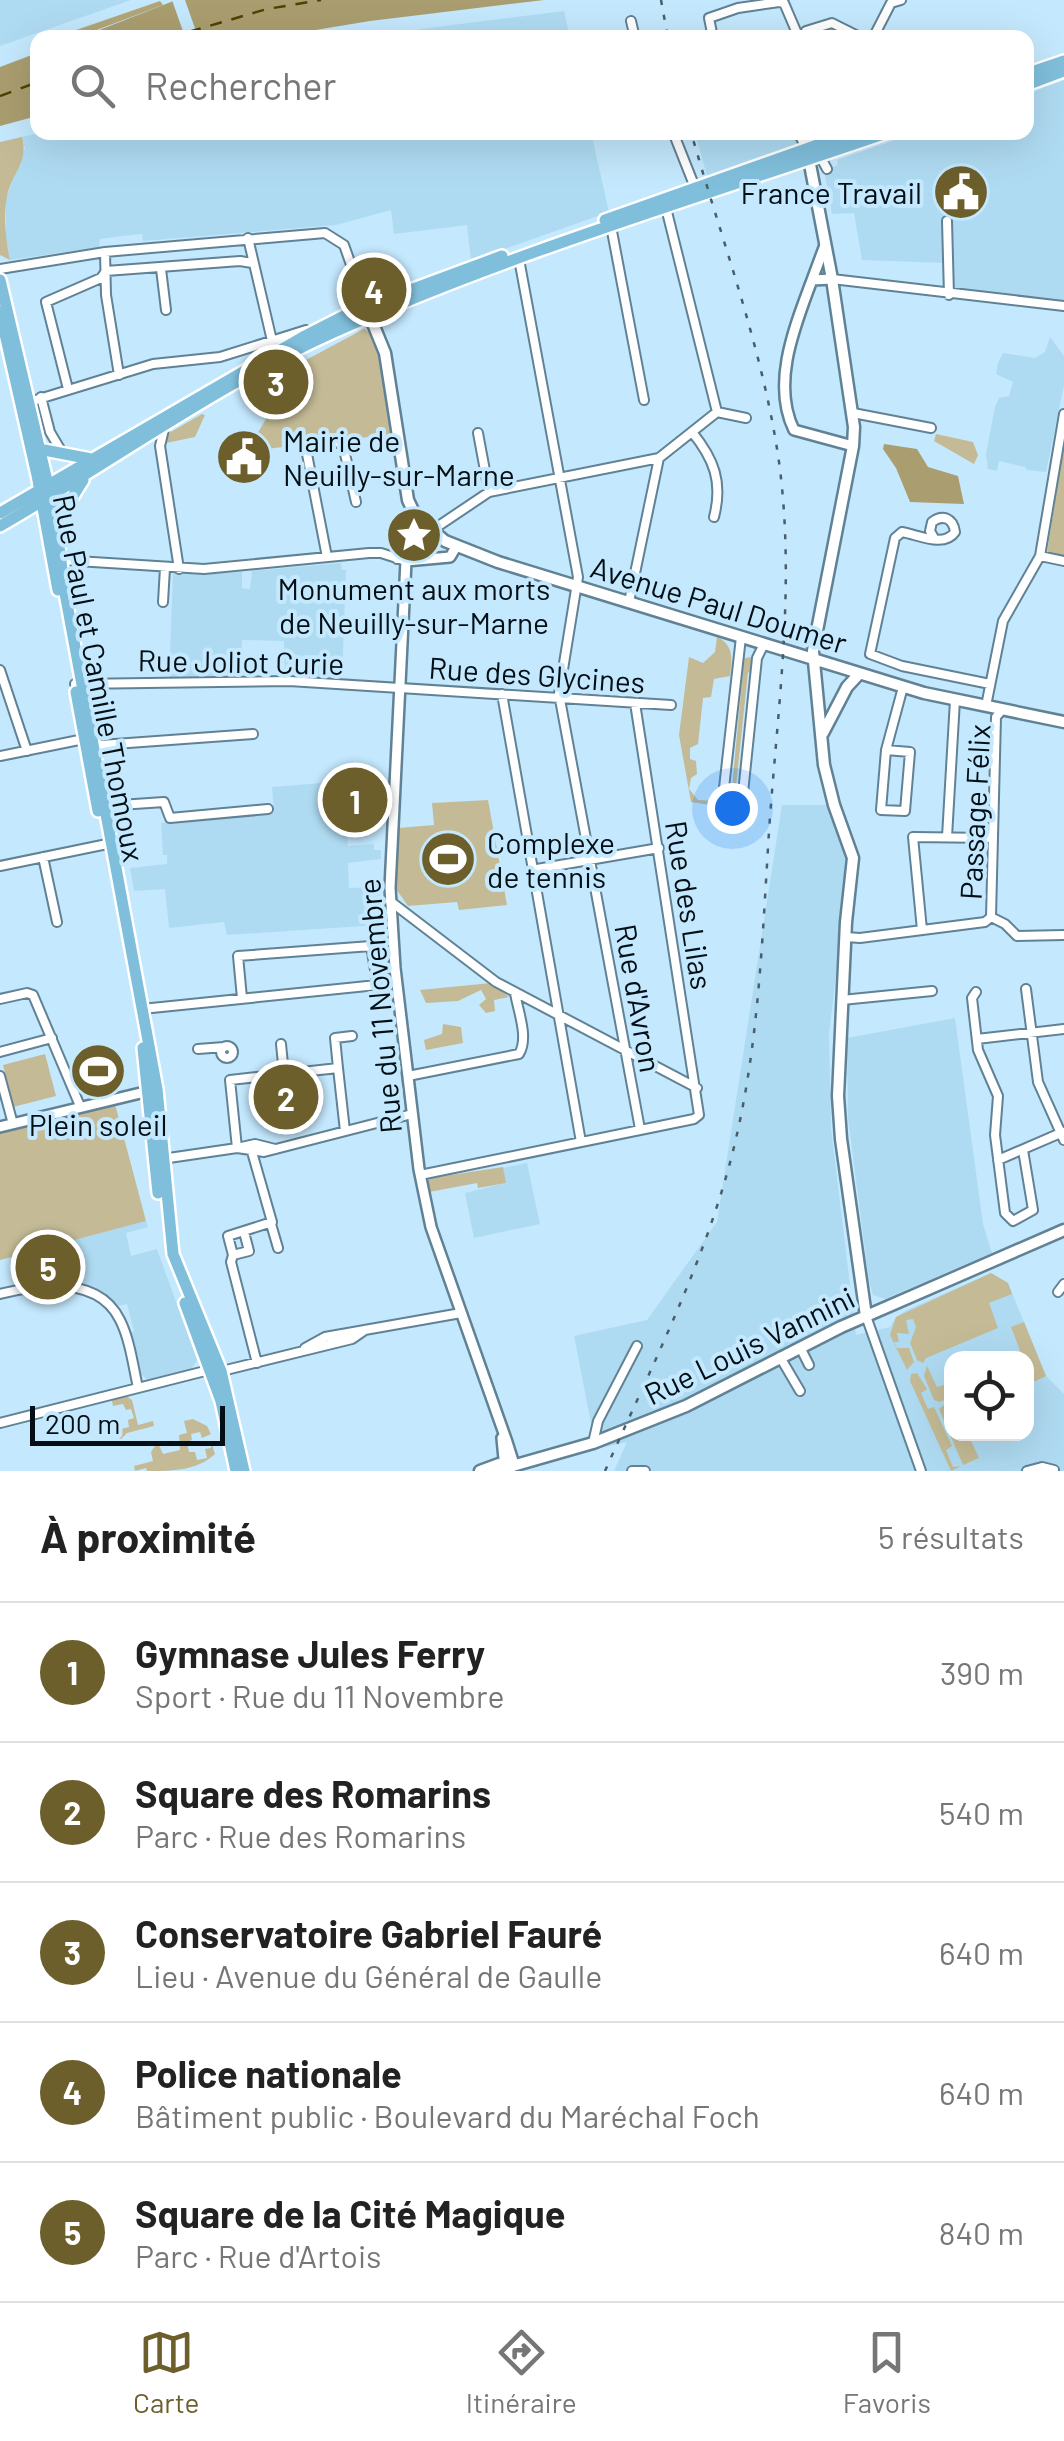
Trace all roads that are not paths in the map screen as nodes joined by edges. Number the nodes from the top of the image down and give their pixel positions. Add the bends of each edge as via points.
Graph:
1 (900, 0) edge
2 (783, 2) edge
3 (631, 22) dead end
4 (632, 30) edge
5 (711, 30) edge
6 (801, 30) edge
7 (816, 30) edge
8 (846, 30) edge
9 (877, 30) edge
10 (1064, 61) edge
11 (1034, 71) edge
12 (1064, 71) edge
13 (1034, 81) edge
14 (676, 140) edge
15 (803, 140) edge
16 (837, 140) edge
17 (862, 140) edge
18 (812, 155) junction
19 (827, 169) dead end
20 (696, 190) junction
21 (666, 208) junction
22 (947, 221) dead end
23 (611, 226) junction
24 (248, 238) junction
25 (826, 242) junction
26 (106, 252) junction
27 (519, 258) junction
28 (252, 264) junction
29 (0, 269) edge
30 (161, 270) junction
31 (106, 271) junction
32 (832, 279) junction
33 (0, 280) edge
34 (812, 280) junction
35 (949, 294) junction
36 (1064, 306) edge
37 (166, 310) dead end
38 (0, 312) edge
39 (369, 314) junction
40 (275, 352) junction
41 (118, 375) junction
42 (68, 388) junction
43 (644, 400) dead end
44 (30, 401) junction
45 (718, 412) junction
46 (856, 413) junction
47 (1064, 414) edge
48 (746, 418) dead end
49 (165, 426) junction
50 (931, 428) dead end
51 (692, 432) junction
52 (478, 433) dead end
53 (148, 436) junction
54 (38, 446) junction
55 (160, 446) junction
56 (853, 446) junction
57 (63, 454) junction
58 (91, 458) junction
59 (659, 458) junction
60 (88, 473) junction
61 (560, 478) junction
62 (45, 492) junction
63 (489, 492) junction
64 (356, 502) dead end
65 (0, 513) edge
66 (414, 514) junction
67 (714, 517) dead end
68 (0, 526) edge
69 (428, 533) junction
70 (934, 538) dead end
71 (60, 541) junction
72 (449, 547) junction
73 (1040, 556) junction
74 (326, 557) junction
75 (61, 560) junction
76 (402, 560) junction
77 (1064, 561) edge
78 (165, 568) junction
79 (180, 569) junction
80 (576, 586) junction
81 (163, 602) dead end
82 (629, 602) junction
83 (741, 637) junction
84 (764, 644) junction
85 (740, 652) junction
86 (757, 658) junction
87 (814, 659) junction
88 (842, 669) junction
89 (0, 670) edge
90 (858, 674) junction
91 (78, 684) junction
92 (990, 684) junction
93 (846, 687) junction
94 (902, 687) junction
95 (400, 688) junction
96 (502, 694) junction
97 (560, 699) junction
98 (956, 700) junction
99 (635, 703) junction
100 (670, 705) dead end
101 (986, 706) junction
102 (1002, 710) junction
103 (1064, 722) edge
104 (253, 734) dead end
105 (822, 736) junction
106 (89, 742) junction
107 (886, 750) junction
108 (26, 751) junction
109 (0, 756) edge
110 (105, 806) junction
111 (268, 809) dead end
112 (947, 837) junction
113 (991, 838) junction
114 (108, 844) junction
115 (658, 848) junction
116 (43, 857) junction
117 (590, 859) junction
118 (0, 866) edge
119 (531, 870) junction
120 (390, 901) junction
121 (991, 918) junction
122 (57, 922) dead end
123 (922, 930) junction
124 (1064, 936) edge
125 (846, 937) junction
126 (395, 968) junction
127 (375, 970) junction
128 (1026, 989) dead end
129 (932, 991) dead end
130 (0, 992) edge
131 (976, 992) dead end
132 (515, 993) junction
133 (242, 998) junction
134 (1, 999) edge
135 (842, 1000) junction
136 (140, 1009) junction
137 (558, 1014) junction
138 (1064, 1029) edge
139 (1032, 1033) junction
140 (352, 1036) dead end
141 (52, 1038) junction
142 (977, 1039) junction
143 (281, 1044) dead end
144 (626, 1049) junction
145 (198, 1050) dead end
146 (0, 1052) edge
147 (338, 1068) junction
148 (284, 1074) junction
149 (0, 1076) edge
150 (408, 1076) junction
151 (230, 1080) junction
152 (697, 1088) junction
153 (151, 1090) junction
154 (80, 1106) junction
155 (412, 1114) junction
156 (13, 1124) junction
157 (0, 1127) edge
158 (640, 1129) junction
159 (346, 1130) junction
160 (1063, 1135) edge
161 (581, 1142) junction
162 (237, 1148) junction
163 (252, 1149) junction
164 (1023, 1150) junction
165 (162, 1160) junction
166 (998, 1160) junction
167 (420, 1175) junction
168 (271, 1224) junction
169 (1064, 1230) edge
170 (244, 1232) junction
171 (278, 1248) dead end
172 (233, 1255) junction
173 (0, 1294) edge
174 (460, 1313) junction
175 (866, 1316) junction
176 (637, 1346) dead end
177 (800, 1347) junction
178 (780, 1357) junction
179 (256, 1359) junction
180 (808, 1365) dead end
181 (215, 1370) junction
182 (138, 1388) junction
183 (800, 1391) dead end
184 (0, 1423) edge
185 (502, 1439) junction
186 (593, 1443) junction
187 (509, 1464) junction
188 (1064, 1466) edge
189 (489, 1469) edge
190 (921, 1469) edge
191 (236, 1471) edge
192 (244, 1471) edge
193 (632, 1471) edge
194 (645, 1471) edge
195 (1027, 1471) edge
196 (1054, 1471) edge

1 - 9 street via 890,3
2 - 5 street via 709,18
2 - 6 street
3 - 4 street
7 - 8 street via 832,23
10 - 11 main road
12 - 13 main road
14 - 20 street
15 - 18 street
16 - 18 main road
17 - 18 main road
18 - 19 street
18 - 20 main road
18 - 21 main road
18 - 25 main road
20 - 39 main road via 416,288
21 - 23 main road
21 - 45 street
22 - 35 street
23 - 27 main road
23 - 43 street
24 - 26 street
24 - 28 street
24 - 39 street via 330,234 347,251
25 - 32 main road
25 - 34 street
26 - 29 street
26 - 31 street
27 - 39 main road
27 - 61 street, Rue d'Avron
28 - 30 street
28 - 40 street
30 - 31 street
30 - 37 street
31 - 41 street
31 - 42 street via 46,302
32 - 34 street
32 - 35 street
32 - 46 main road
33 - 44 main road
34 - 56 street via 782,384 790,424
35 - 36 street
38 - 44 main road
39 - 40 main road
39 - 40 main road via 320,328
39 - 66 main road, Avenue Paul Doumer via 385,354
40 - 41 street via 178,359
40 - 49 main road
40 - 58 main road
41 - 42 street
42 - 44 street
44 - 54 main road, Rue Paul et Camille Thomoux
44 - 57 street
44 - 62 main road, Rue Paul et Camille Thomoux via 25,422
45 - 48 street
45 - 51 street
46 - 50 street
46 - 56 main road
46 - 87 main road via 858,448
47 - 73 street
49 - 53 main road
49 - 55 street
51 - 59 street
51 - 67 street via 712,458
52 - 63 street
53 - 55 street
53 - 60 main road
54 - 57 main road
54 - 62 main road, Rue Paul et Camille Thomoux
55 - 79 street
56 - 87 main road
57 - 58 main road
58 - 62 main road
59 - 61 street
59 - 82 street
60 - 62 main road
60 - 71 main road via 68,504
61 - 63 street
61 - 80 street, Rue d'Avron
62 - 65 main road
62 - 68 main road
62 - 71 main road, Rue Paul et Camille Thomoux
62 - 91 main road, Rue Paul et Camille Thomoux
63 - 69 street
64 - 74 street via 342,441 306,449
66 - 69 main road, Avenue Paul Doumer
66 - 76 street via 397,543
69 - 72 main road, Avenue Paul Doumer
70 - 92 street via 902,532 895,538 870,654
71 - 75 main road, Rue Paul et Camille Thomoux
72 - 76 street, Avenue Paul Doumer via 450,557
72 - 80 main road, Avenue Paul Doumer
73 - 77 street
73 - 92 street via 1003,621
74 - 76 street via 381,552
74 - 79 street
75 - 78 street
75 - 91 main road, Rue Paul et Camille Thomoux
76 - 95 street, Rue du 11 Novembre
78 - 79 street
78 - 81 street
80 - 82 main road, Avenue Paul Doumer
80 - 97 street, Rue d'Avron
82 - 83 main road, Avenue Paul Doumer
83 - 84 main road, Avenue Paul Doumer
83 - 85 street
84 - 86 street
84 - 87 main road, Avenue Paul Doumer
85 - 86 street
85 - 86 street via 724,788 730,799 743,793
87 - 88 main road, Avenue Paul Doumer
87 - 105 main road
88 - 90 main road, Avenue Paul Doumer
88 - 93 main road
89 - 108 street
90 - 93 main road
90 - 94 main road, Avenue Paul Doumer
91 - 95 street, Rue Joliot Curie via 289,681
91 - 106 main road, Rue Paul et Camille Thomoux
92 - 101 street
93 - 105 main road
94 - 98 main road, Avenue Paul Doumer
94 - 107 street
95 - 96 street, Rue des Glycines
95 - 120 street, Rue du 11 Novembre
96 - 97 street, Rue des Glycines
96 - 119 street
97 - 99 street, Rue des Glycines
97 - 117 street, Rue d'Avron
98 - 101 main road, Avenue Paul Doumer
98 - 112 street
99 - 100 street, Rue des Glycines
99 - 115 street, Rue des Lilas
101 - 102 main road, Avenue Paul Doumer
102 - 103 main road, Avenue Paul Doumer
102 - 113 street, Passage Félix via 996,718
104 - 106 street
105 - 125 main road via 832,792 859,855
106 - 108 street
106 - 110 main road, Rue Paul et Camille Thomoux
106 - 114 main road, Rue Paul et Camille Thomoux
107 - 107 street via 882,810 904,811 910,752
108 - 109 street
110 - 111 street via 164,802 170,818
110 - 114 main road, Rue Paul et Camille Thomoux
112 - 113 street
112 - 123 street via 913,838
113 - 121 street, Passage Félix
114 - 116 street
114 - 136 main road, Rue Paul et Camille Thomoux
115 - 117 street
115 - 152 street, Rue des Lilas
116 - 118 street
116 - 122 street
117 - 119 street
117 - 144 street, Rue d'Avron
119 - 137 street
120 - 126 street, Rue du 11 Novembre
120 - 132 street
121 - 123 street
121 - 124 street via 1017,936
123 - 125 street
125 - 135 main road
126 - 127 street
126 - 150 street, Rue du 11 Novembre
127 - 133 street via 377,985
127 - 133 street via 371,946 238,956
128 - 139 street
129 - 135 street
130 - 134 street
131 - 142 street
132 - 137 street
132 - 150 street via 524,1048 519,1054
133 - 136 street
134 - 141 street via 34,995
135 - 175 main road via 838,1108
136 - 153 main road, Rue Paul et Camille Thomoux
137 - 144 street
137 - 161 street
138 - 139 street
139 - 142 street
139 - 160 street via 1038,1082
140 - 147 street via 335,1038
141 - 146 street
141 - 154 street
142 - 166 street via 998,1096
143 - 148 street
144 - 152 street
144 - 158 street, Rue d'Avron
145 - 151 street via 234,1050
147 - 148 street
147 - 159 street
148 - 151 street
149 - 156 street
150 - 155 street, Rue du 11 Novembre
151 - 162 street
152 - 158 street, Rue des Lilas via 694,1118
153 - 154 street
153 - 165 main road, Rue Paul et Camille Thomoux
153 - 181 main road, Rue Paul et Camille Thomoux via 161,1224
154 - 156 street
155 - 159 street
155 - 167 street, Rue du 11 Novembre
156 - 157 street
158 - 161 street
159 - 163 street
160 - 164 street
161 - 167 street
162 - 163 street
162 - 165 street
163 - 168 street
164 - 166 street
164 - 166 street via 1034,1205 1017,1220 1006,1216
165 - 181 main road, Rue Paul et Camille Thomoux via 173,1254
167 - 174 street, Rue du 11 Novembre
168 - 170 street
168 - 171 street
169 - 175 main road, Rue Louis Vannini
170 - 172 street via 248,1251
170 - 172 street via 228,1236
172 - 179 street
173 - 182 street via 66,1286 107,1303 126,1333
174 - 179 street
174 - 185 street, Rue du 11 Novembre
175 - 177 main road, Rue Louis Vannini
175 - 190 street
176 - 186 street
177 - 178 main road, Rue Louis Vannini
177 - 180 street
178 - 183 street
178 - 186 main road, Rue Louis Vannini via 686,1406
179 - 181 street
181 - 182 street
181 - 191 main road, Rue Paul et Camille Thomoux
181 - 192 main road, Rue Paul et Camille Thomoux
182 - 184 street
185 - 187 street, Rue du 11 Novembre
185 - 189 street
186 - 187 main road, Rue Louis Vannini
187 - 189 main road, Rue Louis Vannini
188 - 196 street
193 - 194 street
195 - 196 street

